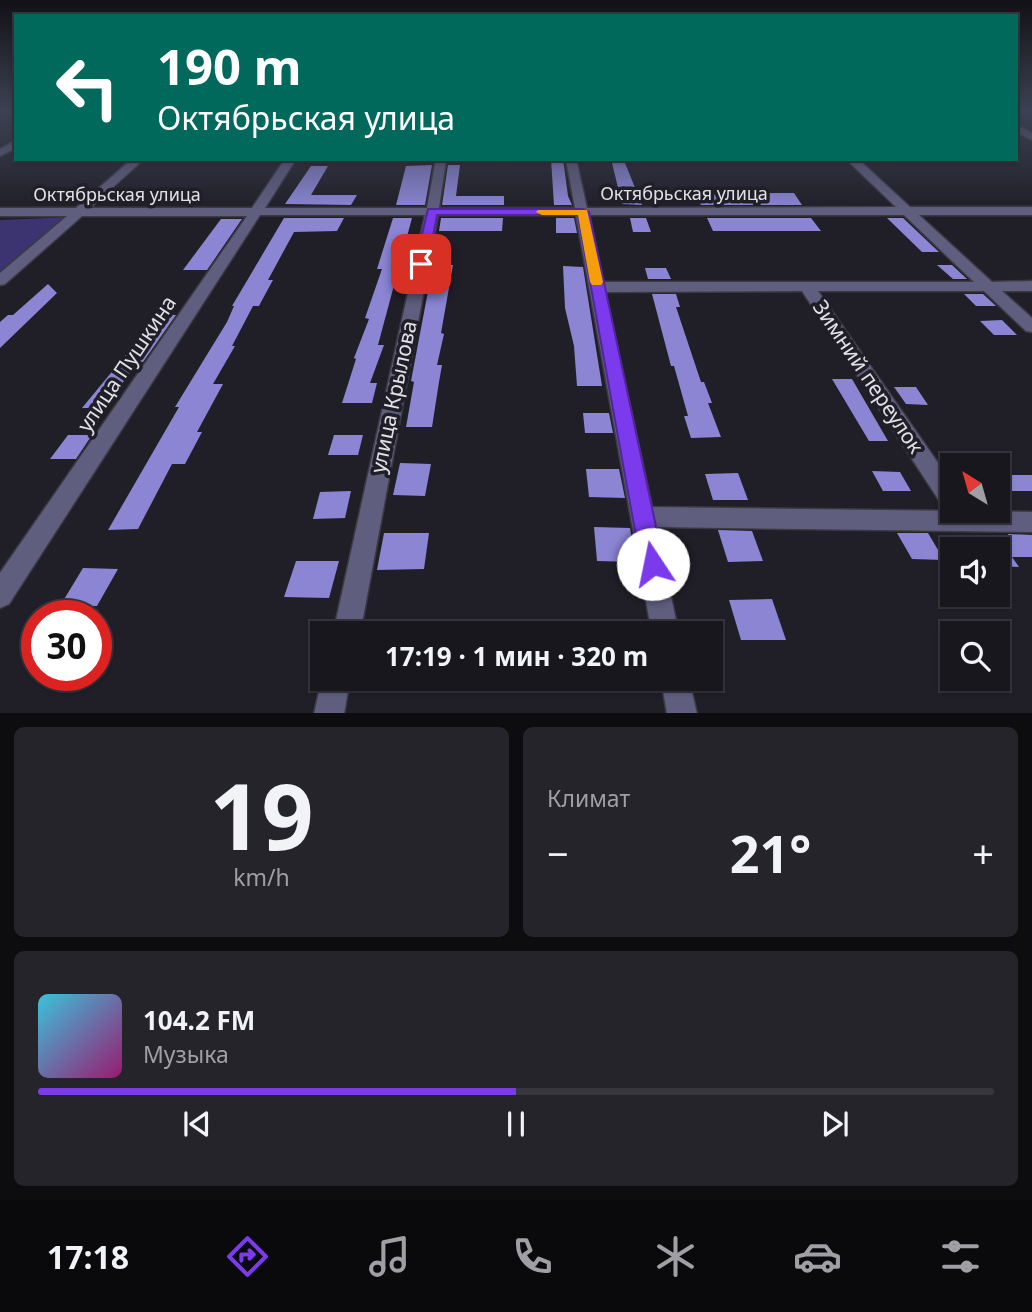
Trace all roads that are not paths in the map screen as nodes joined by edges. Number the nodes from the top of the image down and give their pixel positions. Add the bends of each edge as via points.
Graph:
1 (137, 161) edge
2 (290, 161) edge
3 (441, 161) edge
4 (571, 161) edge
5 (853, 161) edge
6 (906, 211) junction
7 (1032, 211) edge
8 (0, 212) edge
9 (256, 212) junction
10 (432, 212) junction
11 (583, 212) junction
12 (78, 213) junction
13 (0, 281) edge
14 (1032, 286) edge
15 (597, 287) junction
16 (989, 287) junction
17 (808, 288) junction
18 (1032, 327) edge
19 (940, 482) edge
20 (940, 516) edge
21 (643, 517) junction
22 (1010, 520) edge
23 (1032, 522) edge
24 (0, 595) edge
25 (348, 621) edge
26 (663, 621) edge
27 (334, 691) edge
28 (678, 691) edge
29 (329, 713) edge
30 (682, 713) edge

1 - 12 street
2 - 9 street, улица Пушкина
3 - 10 street, улица Крылова
4 - 11 street
5 - 6 street
6 - 7 street, Октябрьская улица
6 - 11 street, Октябрьская улица
6 - 16 street
8 - 12 street, Октябрьская улица
9 - 10 street, Октябрьская улица
9 - 12 street, Октябрьская улица
9 - 24 street, улица Пушкина
10 - 11 street, Октябрьская улица
10 - 25 street, улица Крылова
11 - 15 street
12 - 13 street
14 - 16 street
15 - 17 street
15 - 21 street
16 - 17 street
16 - 18 street
17 - 19 street, Зимний переулок
20 - 21 street
21 - 26 street
22 - 23 street
27 - 29 street
28 - 30 street

